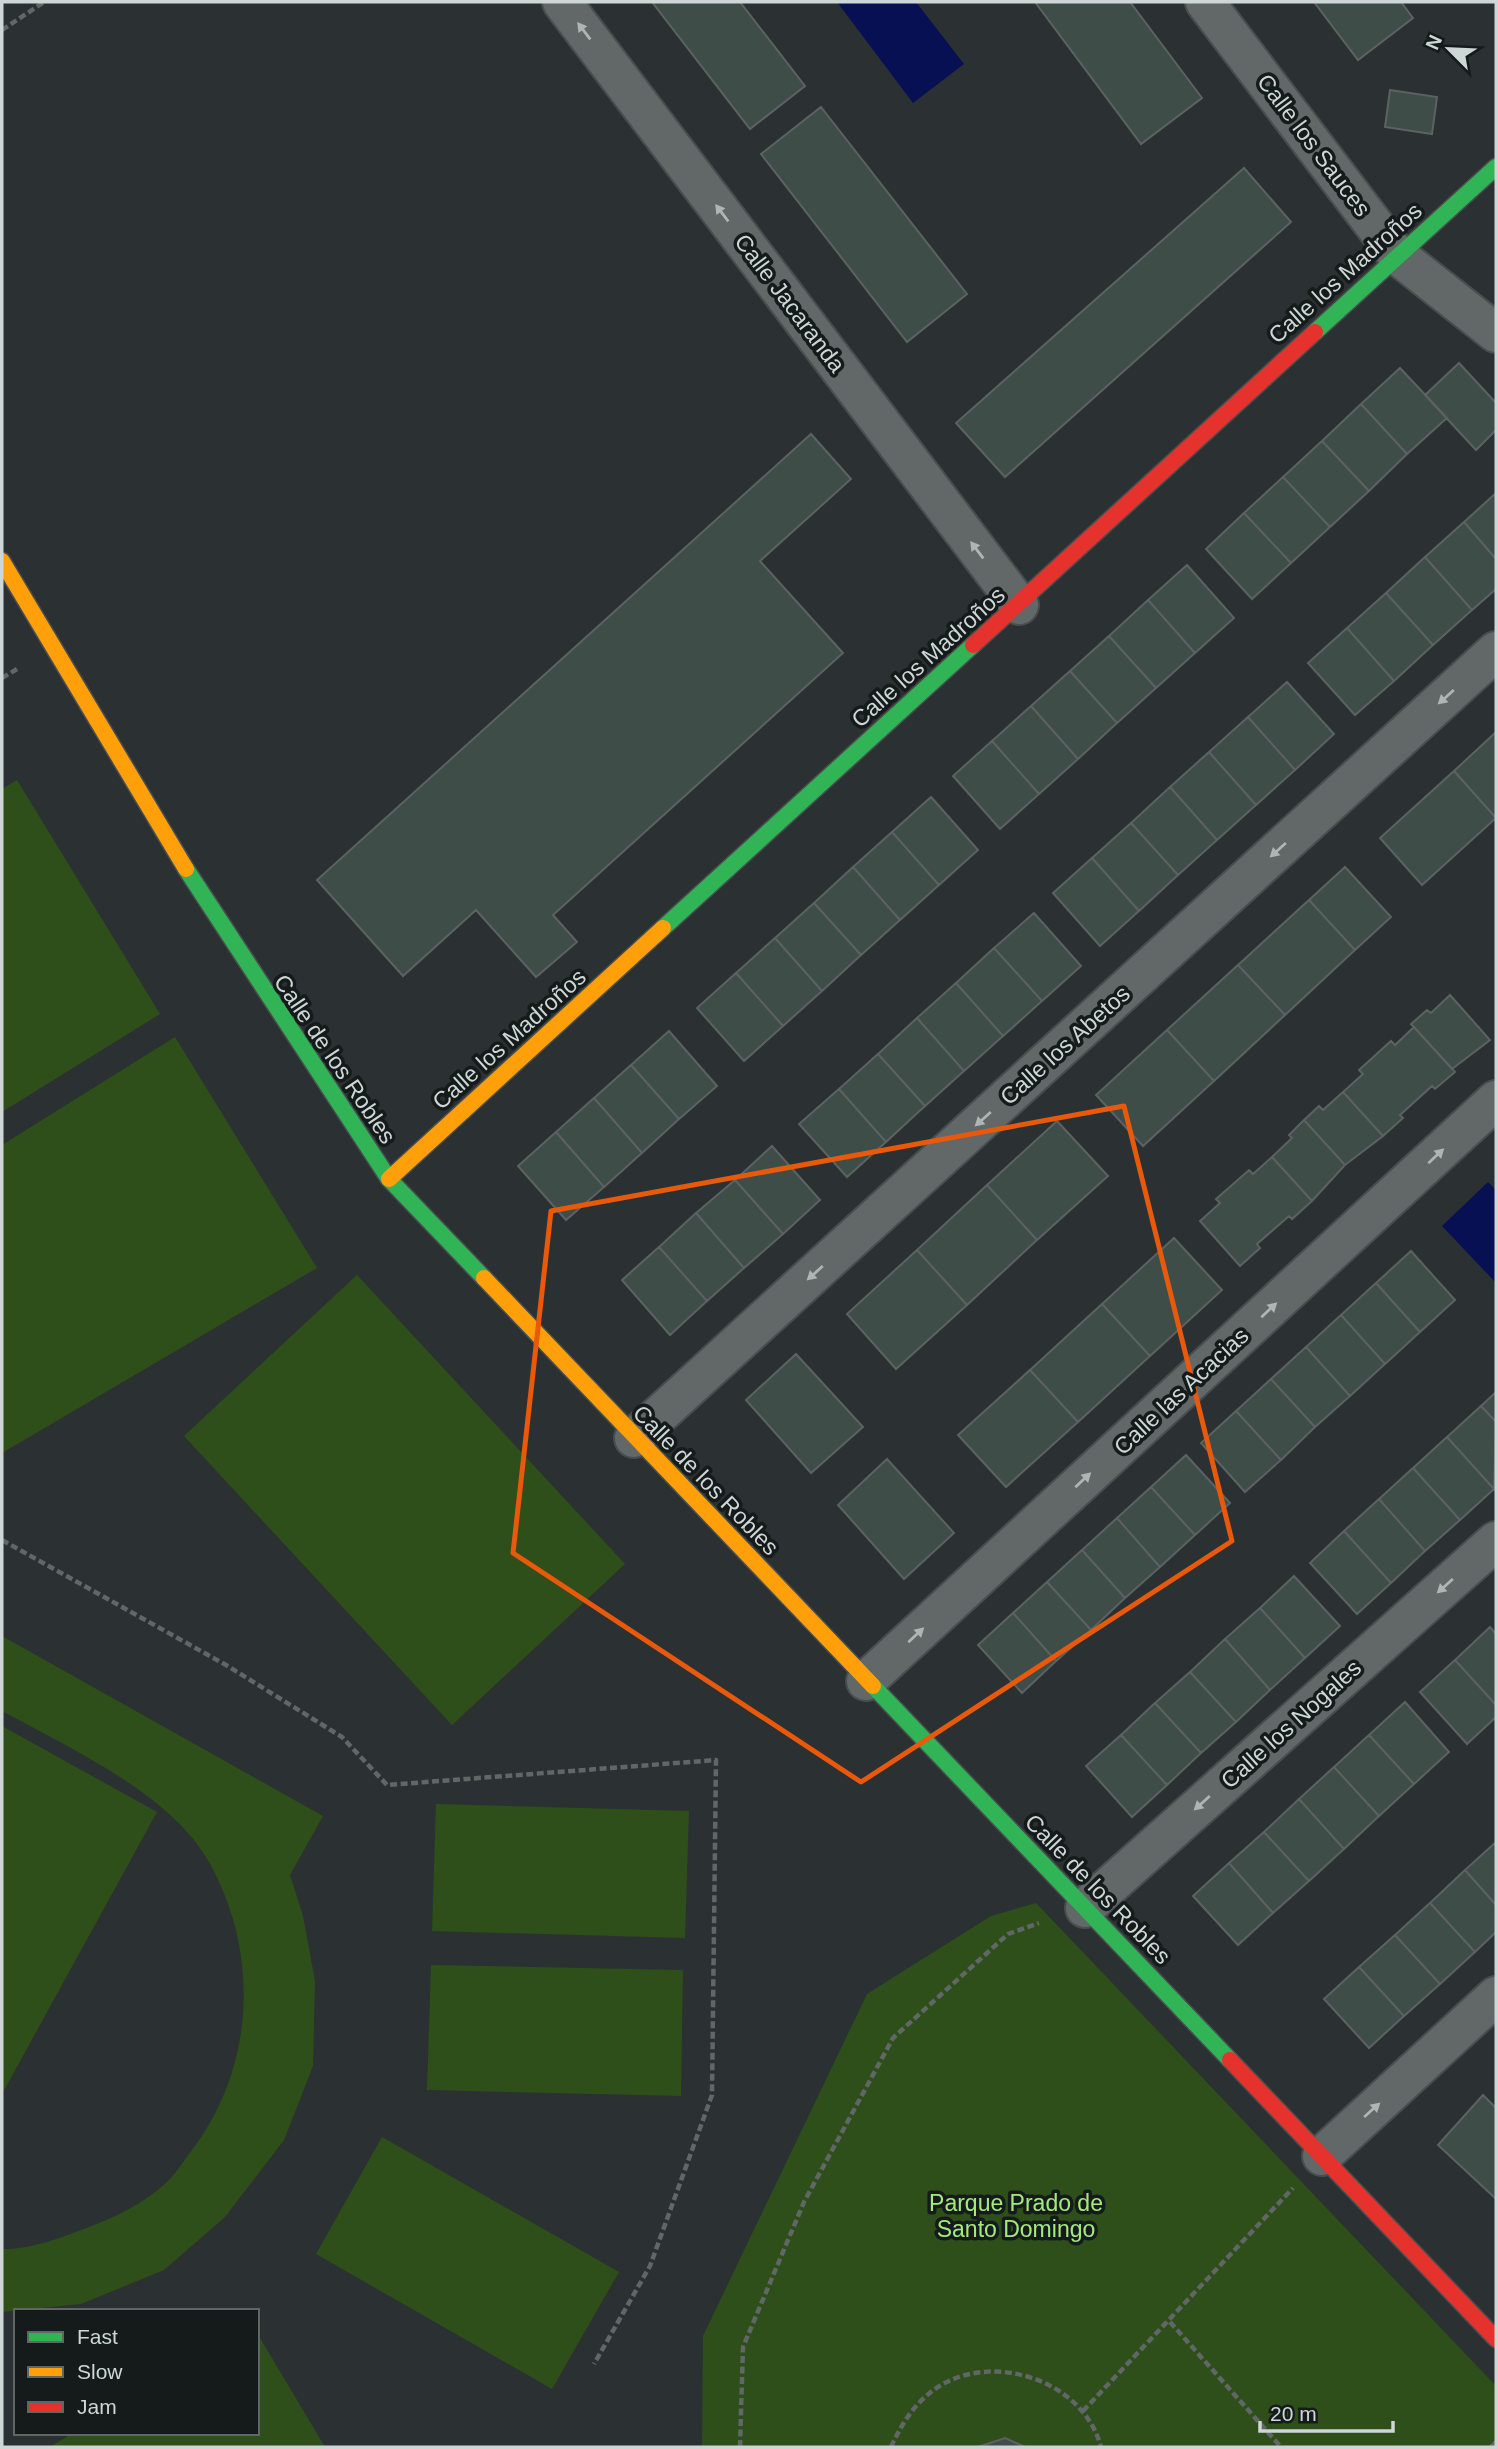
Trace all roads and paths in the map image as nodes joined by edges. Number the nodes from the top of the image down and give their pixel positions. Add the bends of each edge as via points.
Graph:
1 (44, 2) edge
2 (562, 2) edge
3 (1205, 2) edge
4 (2, 30) edge
5 (1496, 167) edge
6 (1397, 255) junction
7 (1496, 333) edge
8 (2, 561) edge
9 (1019, 605) junction
10 (1496, 651) edge
11 (23, 664) dead end
12 (2, 678) edge
13 (1496, 1100) edge
14 (389, 1180) junction
15 (634, 1438) junction
16 (2, 1540) edge
17 (1496, 1541) edge
18 (866, 1681) junction
19 (1085, 1908) junction
20 (1008, 1934) dead end
21 (1496, 1996) edge
22 (1322, 2156) junction
23 (1170, 2322) junction
24 (1496, 2339) edge
25 (594, 2364) dead end
26 (1083, 2411) junction
27 (1496, 2442) edge
28 (740, 2447) edge
29 (891, 2447) edge
30 (1101, 2447) edge
31 (1281, 2447) edge
32 (1490, 2447) edge

1 - 4 path
9 -> 2 street, Calle Jacaranda
3 - 6 street, Calle los Sauces
5 - 6 street, Calle los Madroños
6 - 7 street, Calle los Sauces
6 - 9 street, Calle los Madroños
8 - 14 street, Calle de los Robles via 74,687 296,1045
9 - 14 street, Calle los Madroños
10 -> 15 street, Calle los Abetos
11 - 12 path
18 -> 13 street, Calle las Acacias
14 - 15 street, Calle de los Robles
15 - 18 street, Calle de los Robles
16 - 25 path via 226,1665 342,1737 387,1785 716,1760 712,2095 650,2266
17 -> 19 street, Calle los Nogales
18 - 19 street, Calle de los Robles
19 - 22 street, Calle de los Robles
20 - 28 path via 893,2038 804,2202 743,2347
22 -> 21 street
22 - 23 path
22 - 24 street, Calle de los Robles
23 - 26 path
23 - 31 path
26 - 29 path via 1056,2388 1024,2374 990,2371 956,2379 925,2396 902,2423
26 - 30 path
27 - 32 path

